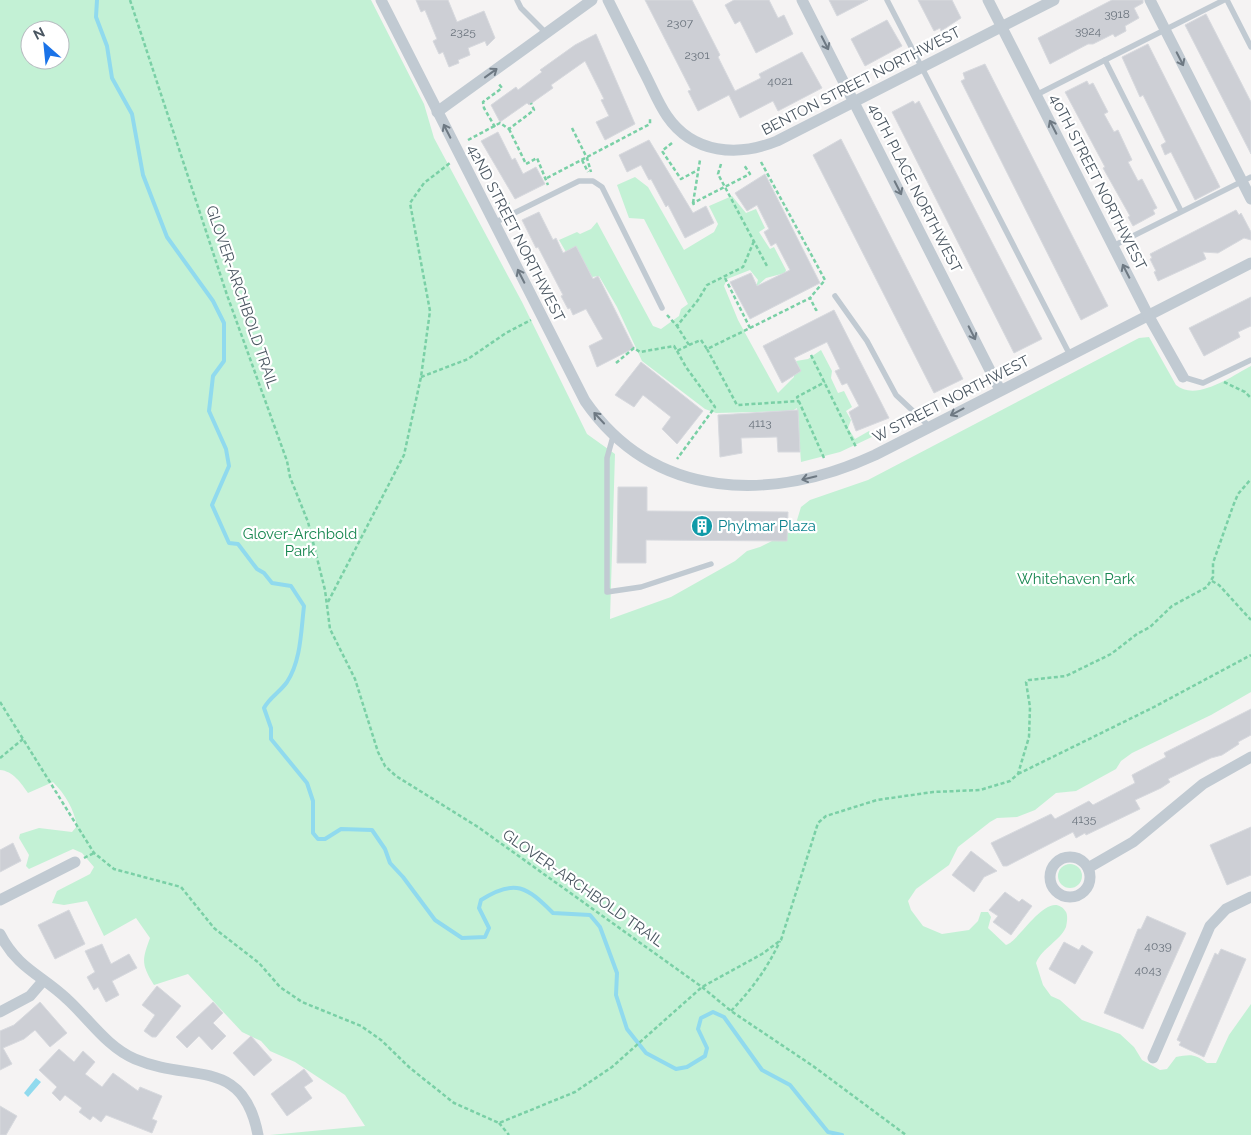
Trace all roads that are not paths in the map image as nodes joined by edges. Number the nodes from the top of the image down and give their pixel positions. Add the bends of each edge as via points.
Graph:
1 (381, 0) edge
2 (517, 0) edge
3 (592, 0) edge
4 (608, 0) edge
5 (802, 0) edge
6 (888, 0) edge
7 (988, 0) edge
8 (1054, 0) edge
9 (1150, 0) edge
10 (1225, 0) edge
11 (1002, 27) junction
12 (1164, 28) junction
13 (546, 33) junction
14 (1251, 47) edge
15 (1104, 60) junction
16 (922, 68) junction
17 (1036, 95) junction
18 (854, 102) junction
19 (437, 112) junction
20 (1247, 180) edge
21 (1251, 199) edge
22 (1182, 211) junction
23 (494, 223) junction
24 (1113, 246) junction
25 (1251, 263) edge
26 (835, 296) dead end
27 (662, 308) road end
28 (1148, 315) junction
29 (1070, 355) junction
30 (1251, 360) edge
31 (1183, 377) joint
32 (1000, 390) junction
33 (930, 427) junction
34 (614, 433) junction
35 (649, 460) joint
36 (711, 564) dead end
37 (1251, 757) edge
38 (75, 862) dead end
39 (1088, 868) dead end
40 (1251, 897) edge
41 (0, 900) edge
42 (0, 934) edge
43 (43, 981) junction
44 (0, 1012) edge
45 (1153, 1058) dead end
46 (258, 1135) edge

1 - 19 street, 42ND STREET NORTHWEST
2 - 13 lane
3 - 13 street
4 - 18 street, BENTON STREET NORTHWEST via 660,105 676,127 696,142 722,150 741,152 757,149
5 -> 18 street, 40TH PLACE NORTHWEST
6 - 16 lane
7 - 11 street, 40TH STREET NORTHWEST
8 - 11 street, BENTON STREET NORTHWEST
9 - 12 street
10 - 12 lane
10 - 14 lane
11 - 16 street, BENTON STREET NORTHWEST
11 - 17 street, 40TH STREET NORTHWEST
12 - 15 lane
12 -> 20 street
19 -> 13 street
15 - 17 lane
15 - 22 lane
16 - 18 street, BENTON STREET NORTHWEST
16 - 29 lane
24 -> 17 street, 40TH STREET NORTHWEST
18 -> 32 street, 40TH PLACE NORTHWEST
23 -> 19 street, 42ND STREET NORTHWEST
20 - 21 street
20 - 22 lane
22 - 24 lane
23 - 27 lane via 579,181 590,181 602,187
34 -> 23 street, 42ND STREET NORTHWEST via 585,401
28 -> 24 street, 40TH STREET NORTHWEST
25 - 28 street, W STREET NORTHWEST
26 - 33 lane via 867,341 896,395
28 - 29 street, W STREET NORTHWEST
28 - 31 street, 40TH STREET NORTHWEST
29 - 32 street, W STREET NORTHWEST
30 - 31 lane via 1203,383
32 -> 33 street, W STREET NORTHWEST
33 -> 35 street, W STREET NORTHWEST via 848,466 812,478 769,485 704,482
34 - 35 street, 42ND STREET NORTHWEST
34 - 36 lane via 607,458 607,592 641,587
37 - 39 street via 1203,784 1133,842
38 - 41 street
40 - 45 street via 1226,909 1210,926
42 - 43 street via 21,963
43 - 44 street via 30,996
43 - 46 street via 58,990 96,1030 134,1059 169,1070 208,1074 229,1082 250,1106

